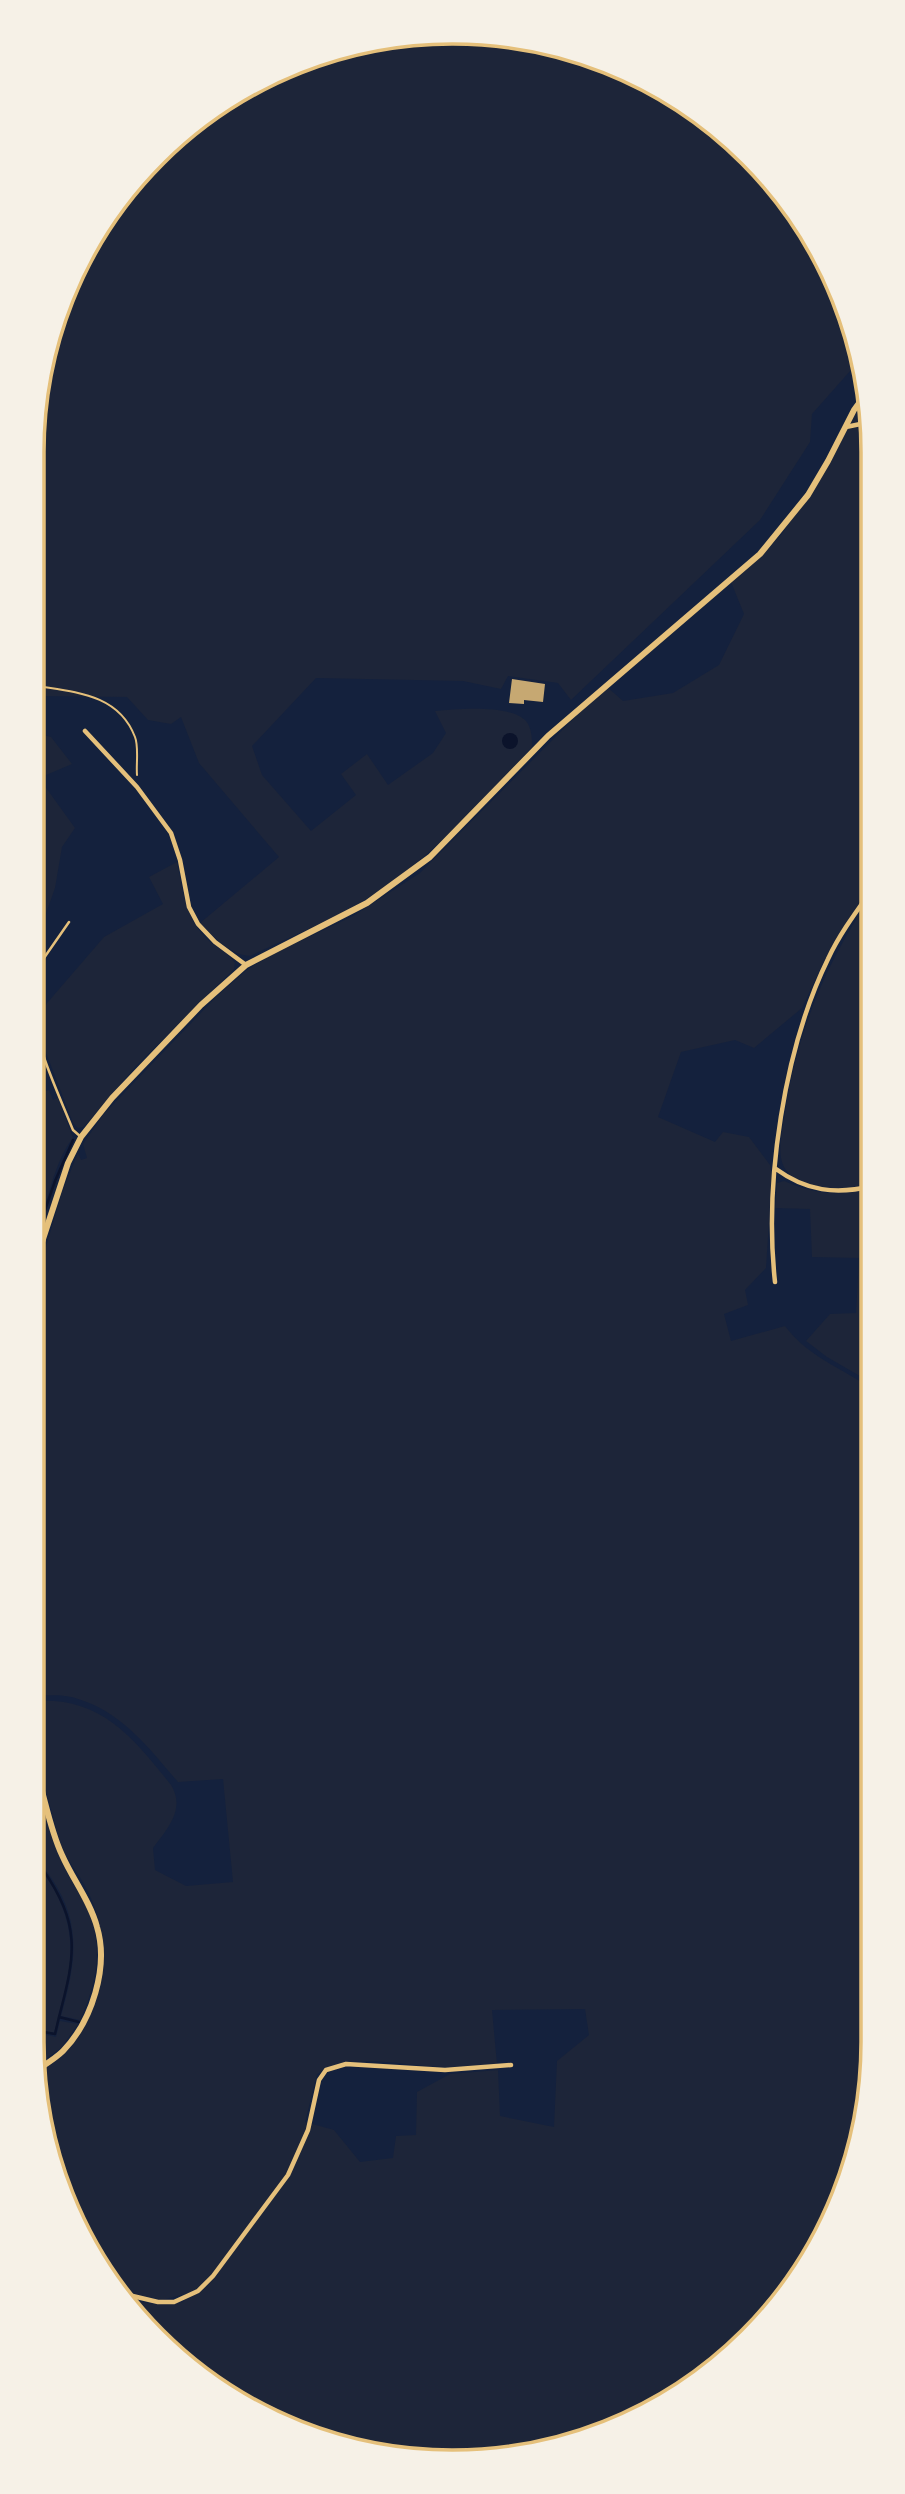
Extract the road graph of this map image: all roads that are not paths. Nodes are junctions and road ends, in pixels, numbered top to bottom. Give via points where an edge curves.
1 (858, 404) edge
2 (860, 424) edge
3 (846, 427) junction
4 (85, 731) dead end
5 (861, 907) edge
6 (69, 922) dead end
7 (44, 958) edge
8 (246, 965) junction
9 (44, 1056) edge
10 (82, 1137) junction
11 (776, 1169) junction
12 (861, 1188) edge
13 (44, 1236) edge
14 (775, 1282) dead end
15 (44, 1797) edge
16 (45, 2064) edge
17 (511, 2065) dead end
18 (133, 2296) edge

1 - 3 street
2 - 3 street
3 - 8 street via 808,495 760,554 548,736 430,857 367,903
4 - 8 street via 137,787 171,833 189,907 198,925
5 - 11 street via 828,958 801,1026 785,1092
6 - 7 lane
8 - 10 street via 112,1098
9 - 10 lane via 73,1130
10 - 13 street via 68,1163
11 - 12 street via 815,1189 835,1192
11 - 14 street
15 - 16 street via 62,1855 98,1929 101,1955 95,1992 75,2035
17 - 18 street via 445,2070 346,2064 326,2070 288,2175 213,2276 198,2291 174,2302

